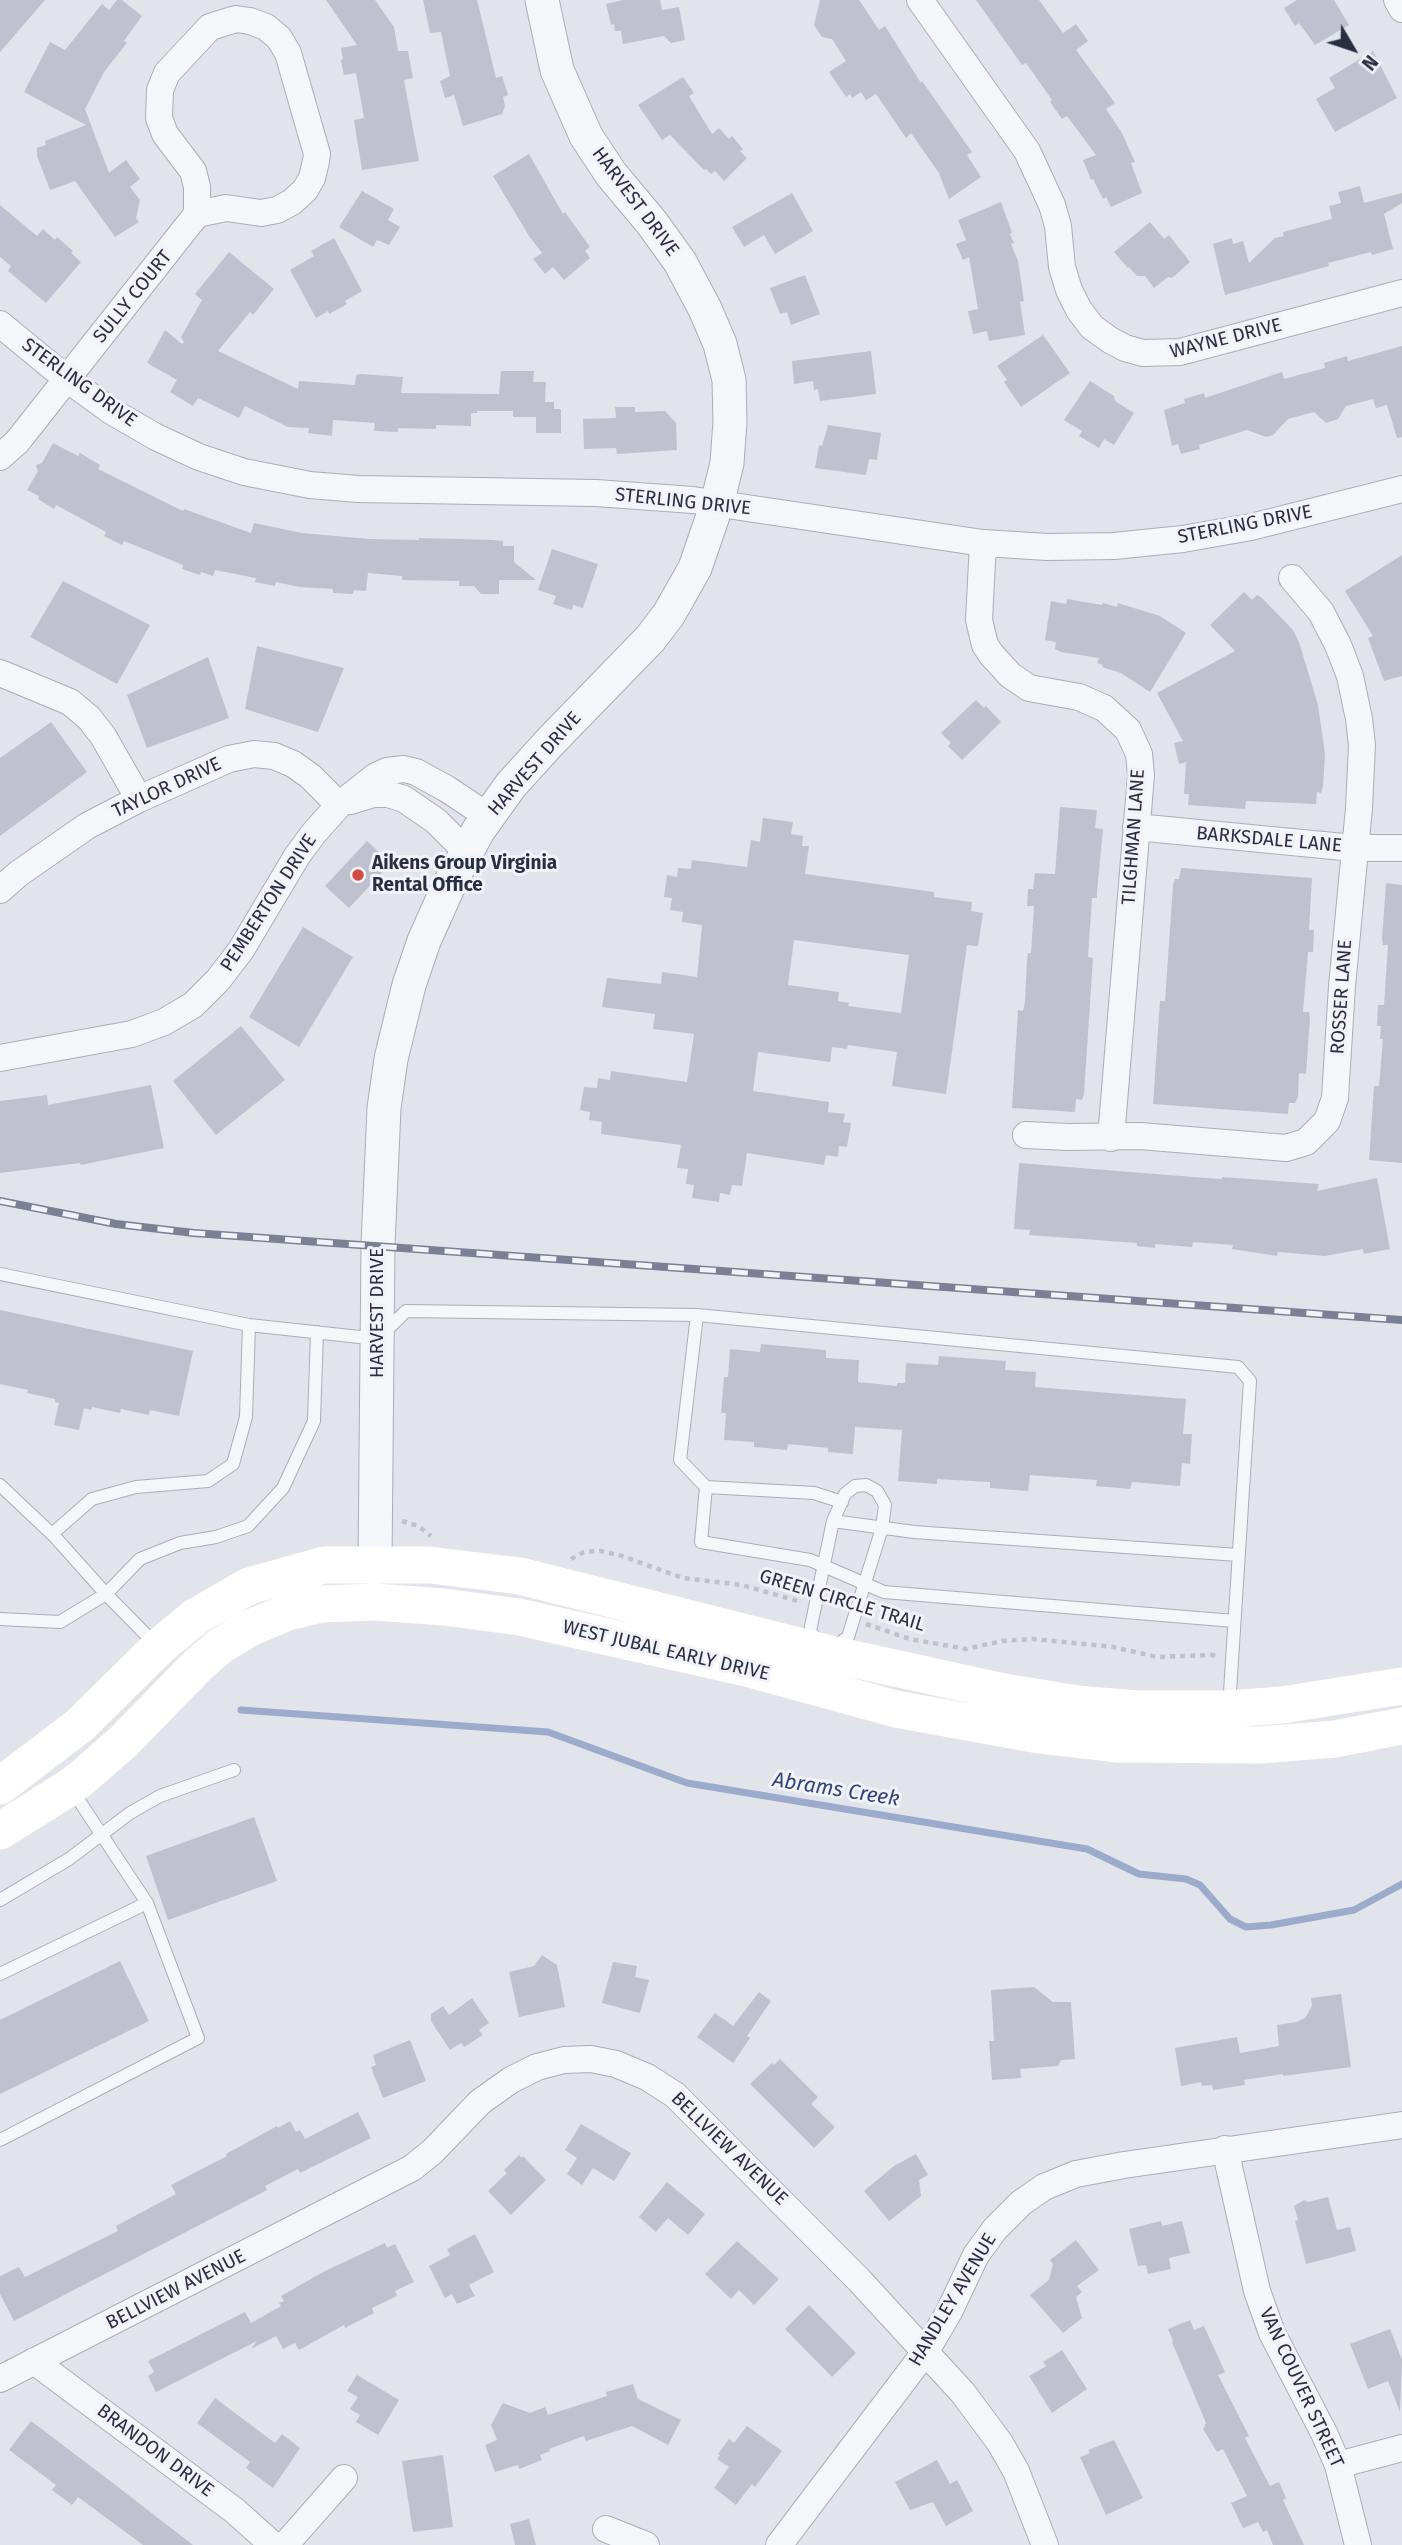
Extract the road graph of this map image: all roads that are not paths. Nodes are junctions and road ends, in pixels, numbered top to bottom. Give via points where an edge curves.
1 (542, 0) edge
2 (920, 0) edge
3 (1397, 0) edge
4 (1402, 9) edge
5 (197, 214) junction
6 (1402, 293) edge
7 (0, 324) edge
8 (67, 379) junction
9 (0, 457) edge
10 (1402, 489) edge
11 (717, 504) junction
12 (984, 543) junction
13 (1293, 578) dead end
14 (0, 673) edge
15 (139, 799) junction
16 (339, 805) junction
17 (489, 817) junction
18 (1136, 827) junction
19 (1354, 848) junction
20 (1402, 848) edge
21 (466, 851) junction
22 (0, 890) edge
23 (0, 1058) edge
24 (1026, 1135) dead end
25 (1111, 1138) junction
26 (0, 1274) edge
27 (697, 1315) junction
28 (249, 1325) junction
29 (317, 1332) junction
30 (378, 1339) junction
31 (0, 1485) edge
32 (706, 1487) junction
33 (842, 1502) junction
34 (833, 1521) junction
35 (881, 1528) junction
36 (51, 1534) junction
37 (1238, 1555) junction
38 (375, 1563) junction
39 (823, 1566) junction
40 (864, 1584) junction
41 (106, 1594) junction
42 (375, 1602) junction
43 (0, 1619) edge
44 (1234, 1621) junction
45 (159, 1647) junction
46 (821, 1671) junction
47 (1402, 1686) edge
48 (1402, 1726) edge
49 (1230, 1728) junction
50 (234, 1770) dead end
51 (0, 1786) edge
52 (70, 1787) junction
53 (0, 1830) edge
54 (102, 1835) junction
55 (0, 1900) edge
56 (147, 1903) junction
57 (0, 1974) edge
58 (1402, 2125) edge
59 (0, 2140) edge
60 (1225, 2149) junction
61 (926, 2351) junction
62 (34, 2361) junction
63 (0, 2379) edge
64 (1402, 2448) edge
65 (1338, 2465) junction
66 (344, 2478) dead end
67 (606, 2529) dead end
68 (273, 2545) edge
69 (285, 2545) edge
70 (646, 2545) edge
71 (779, 2545) edge
72 (1045, 2545) edge
73 (1358, 2545) edge

1 - 11 street, HARVEST DRIVE via 557,70 586,136 680,262 720,344 729,380 730,422
2 - 6 street, WAYNE DRIVE via 1032,160 1058,226 1069,290 1079,310 1110,340 1143,353 1180,352
3 - 4 street
5 - 5 street via 226,208 261,213 277,210 292,202 312,178 317,155 288,53 266,27 250,21 236,19 210,27 167,73 160,90 159,118 165,134 193,171
5 - 8 street, SULLY COURT
7 - 8 street, STERLING DRIVE
8 - 9 street, SULLY COURT
8 - 11 street, STERLING DRIVE via 111,411 199,457 310,485 596,493
10 - 12 street, STERLING DRIVE via 1183,539 1114,546
11 - 12 street, STERLING DRIVE
11 - 17 street, HARVEST DRIVE via 695,568 669,614 534,759
12 - 18 street, TILGHMAN LANE via 979,620 985,645 1028,688 1089,701 1114,715 1128,730 1140,764
13 - 19 street, ROSSER LANE via 1328,623 1354,696 1362,745
14 - 15 street via 70,702 89,718
15 - 16 street, TAYLOR DRIVE via 229,760 254,754 293,764
15 - 22 street, TAYLOR DRIVE via 62,842
16 - 17 street, PEMBERTON DRIVE via 376,776 404,769 430,779
16 - 21 street via 373,794 404,799 436,821
16 - 23 street, PEMBERTON DRIVE via 296,856 241,950 193,1005 132,1034
17 - 21 street, HARVEST DRIVE
18 - 19 street, BARKSDALE LANE
18 - 25 street, TILGHMAN LANE
19 - 20 street, BARKSDALE LANE
19 - 25 street, ROSSER LANE via 1335,1098 1322,1129 1306,1142 1286,1148 1140,1136
21 - 30 street, HARVEST DRIVE via 424,941 391,1059 379,1202
24 - 25 street, ROSSER LANE
26 - 28 lane
27 - 30 lane via 406,1311
27 - 32 lane via 680,1460
27 - 37 lane via 1237,1367 1250,1381
28 - 29 lane
28 - 36 lane via 246,1417 233,1464 208,1481 136,1487 92,1499
29 - 30 lane
29 - 41 lane via 314,1422 283,1488 248,1526 180,1543 140,1559
30 - 38 street, HARVEST DRIVE
31 - 36 lane
32 - 33 lane via 814,1493
32 - 39 lane via 701,1542
33 - 34 lane
33 - 35 lane via 855,1486 877,1491 885,1505
34 - 35 lane
34 - 39 lane
35 - 37 lane
35 - 40 lane
36 - 41 lane
37 - 44 lane
38 - 42 street, HARVEST DRIVE
38 - 45 main road, WEST JUBAL EARLY DRIVE via 324,1565 249,1586 195,1617
38 - 46 main road, WEST JUBAL EARLY DRIVE via 520,1576
39 - 40 lane
39 - 46 lane via 810,1630
40 - 44 lane via 884,1592
40 - 46 lane via 848,1637
41 - 43 lane via 60,1622
41 - 45 lane
42 - 46 main road, WEST JUBAL EARLY DRIVE via 519,1617 746,1668
42 - 52 main road, WEST JUBAL EARLY DRIVE via 288,1612 220,1646
44 - 49 lane
45 - 51 main road, WEST JUBAL EARLY DRIVE via 80,1725
46 - 49 main road, WEST JUBAL EARLY DRIVE via 1137,1709
47 - 49 main road, WEST JUBAL EARLY DRIVE via 1282,1705
48 - 49 main road, WEST JUBAL EARLY DRIVE via 1335,1739
50 - 54 lane via 160,1796
52 - 53 main road, WEST JUBAL EARLY DRIVE
52 - 54 lane
54 - 55 lane
54 - 56 lane
56 - 57 lane
56 - 59 lane via 198,2038
58 - 60 street, HANDLEY AVENUE
60 - 61 street, HANDLEY AVENUE via 1076,2174 1021,2203 976,2255
60 - 65 street, VAN COUVER STREET via 1256,2291
61 - 62 street, BELLVIEW AVENUE via 675,2095 616,2064 591,2059 537,2067 511,2080 480,2102 412,2168
61 - 71 street, HANDLEY AVENUE
61 - 72 street, BELLVIEW AVENUE via 1000,2443
62 - 63 street, BELLVIEW AVENUE
62 - 68 street, BRANDON DRIVE
64 - 65 street
65 - 73 street, VAN COUVER STREET
66 - 69 street
67 - 70 street

